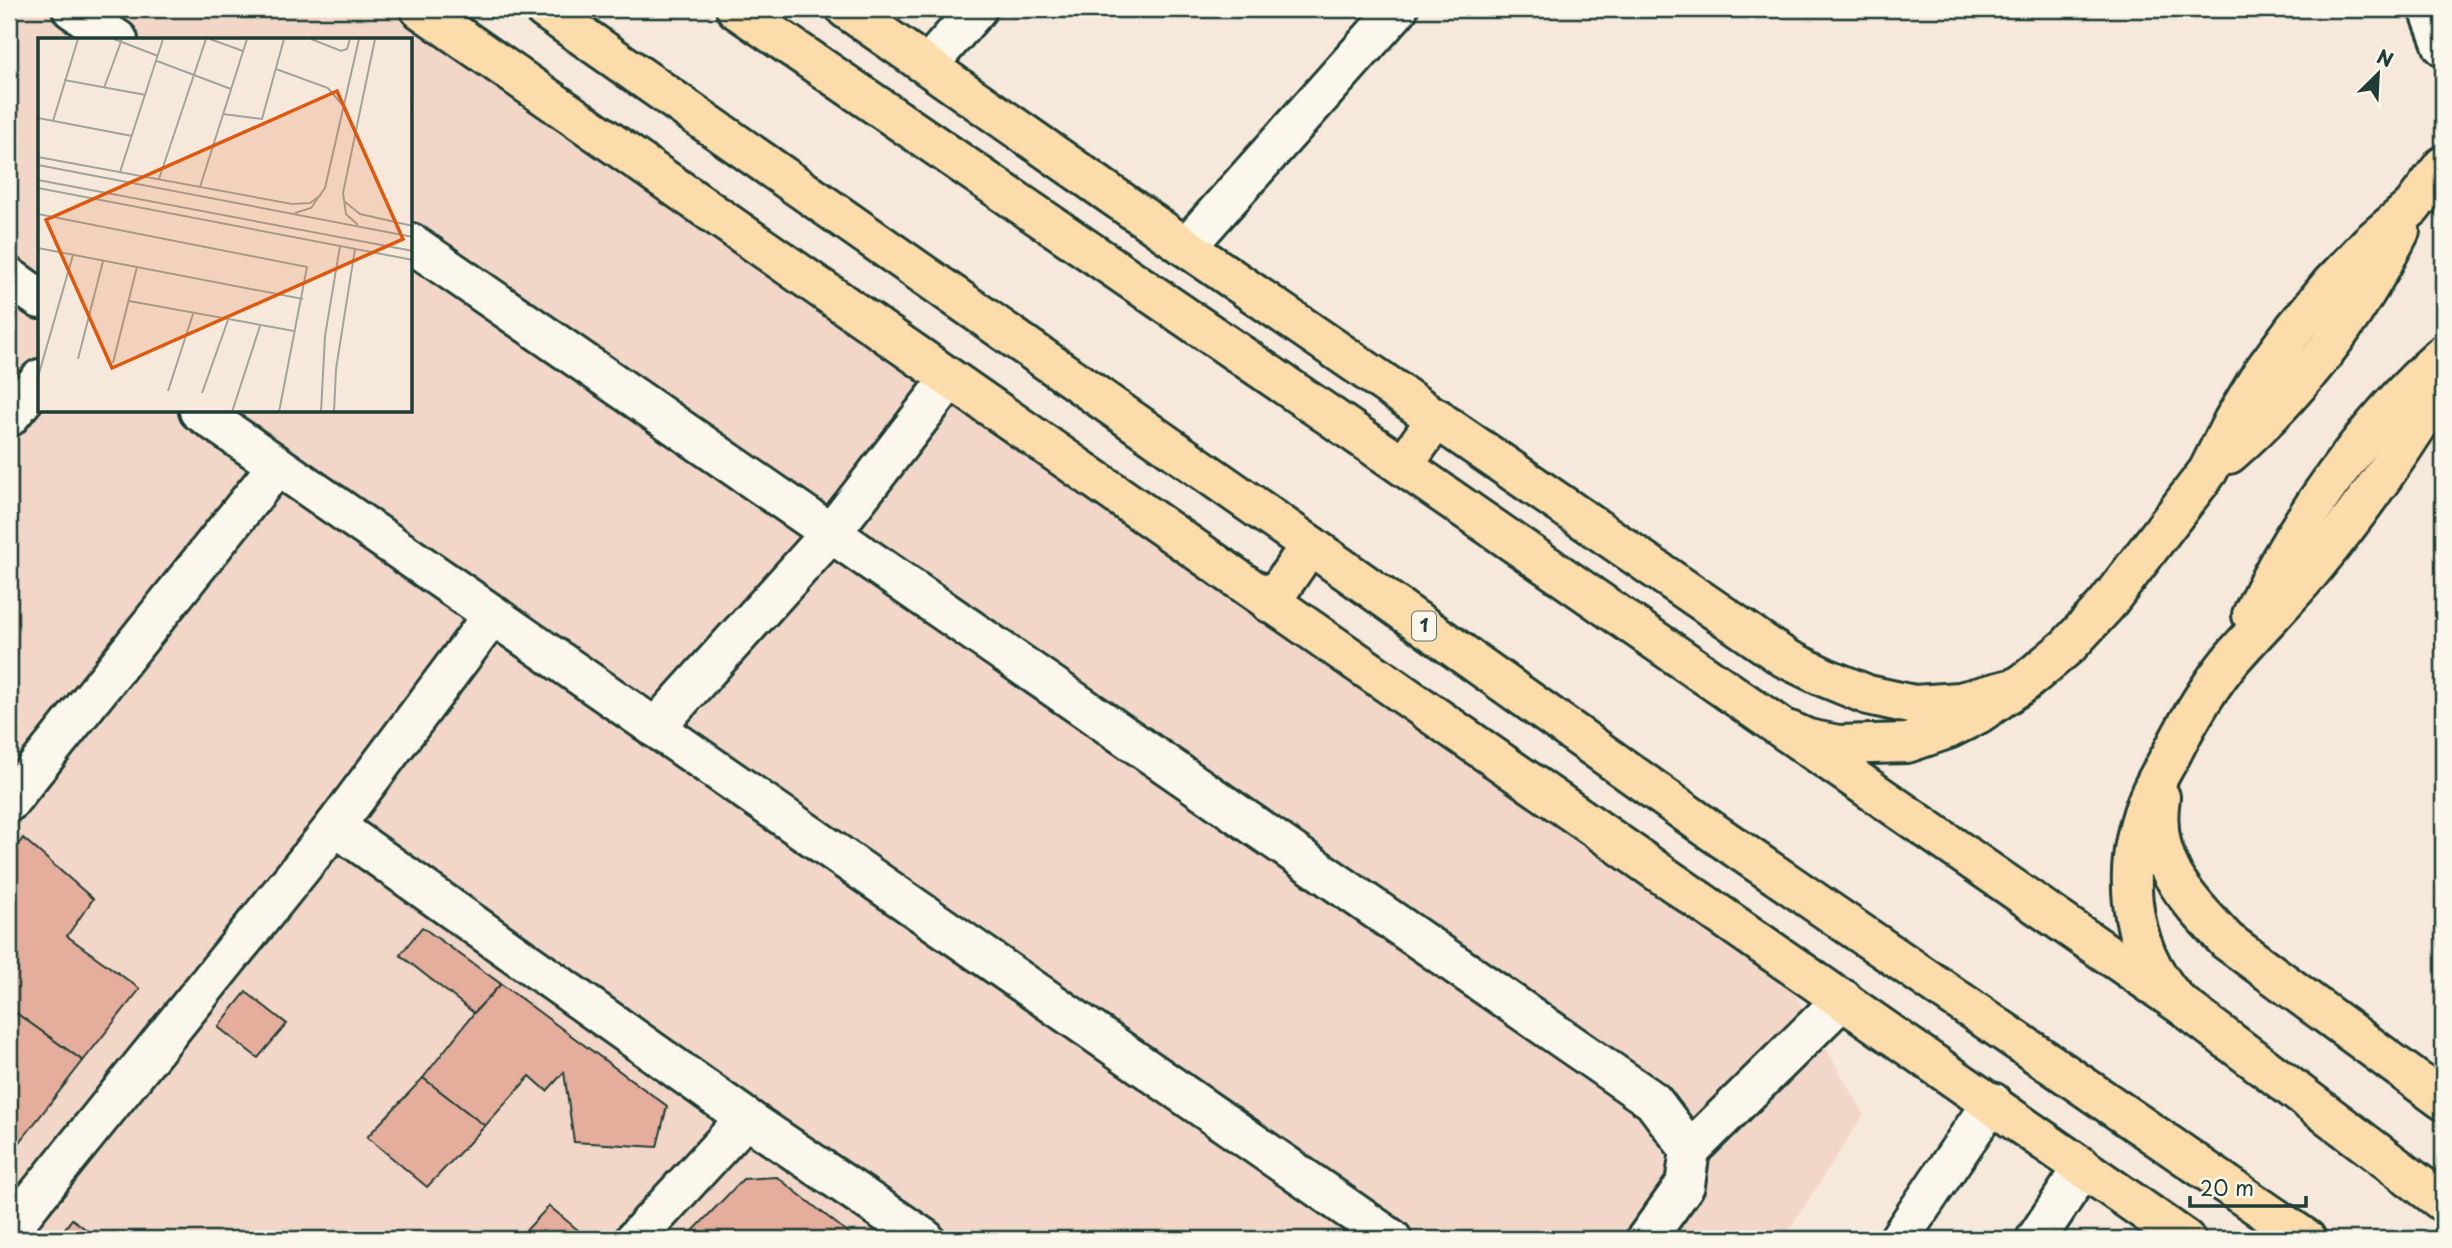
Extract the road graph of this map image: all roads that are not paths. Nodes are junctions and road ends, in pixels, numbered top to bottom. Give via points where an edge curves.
1 (72, 9) edge
2 (420, 9) edge
3 (544, 9) edge
4 (736, 9) edge
5 (846, 9) edge
6 (977, 9) edge
7 (1398, 9) edge
8 (2429, 9) edge
9 (115, 38) edge
10 (2443, 46) edge
11 (928, 65) junction
12 (2443, 166) edge
13 (413, 244) edge
14 (1186, 247) junction
15 (9, 277) edge
16 (38, 298) edge
17 (2443, 355) edge
18 (950, 379) junction
19 (38, 381) edge
20 (2443, 385) edge
21 (202, 413) edge
22 (9, 417) edge
23 (1437, 418) junction
24 (277, 466) junction
25 (1403, 466) junction
26 (831, 533) junction
27 (1310, 545) junction
28 (1270, 603) junction
29 (492, 616) junction
30 (2232, 658) junction
31 (2018, 687) junction
32 (1775, 724) junction
33 (654, 728) junction
34 (2164, 768) junction
35 (9, 802) edge
36 (335, 826) junction
37 (1843, 999) junction
38 (2183, 1006) junction
39 (2443, 1100) edge
40 (1992, 1102) junction
41 (746, 1118) junction
42 (1690, 1150) junction
43 (2083, 1168) junction
44 (2443, 1202) edge
45 (23, 1213) dead end
46 (635, 1239) edge
47 (925, 1239) edge
48 (1392, 1239) edge
49 (1646, 1239) edge
50 (1899, 1239) edge
51 (2036, 1239) edge
52 (2185, 1239) edge
53 (2306, 1239) edge

1 - 9 street
2 - 18 main road
3 - 27 main road, 1
4 - 25 main road
5 - 11 main road
6 - 11 street
7 - 14 street
8 - 10 street
11 - 14 main road
12 - 31 main road via 2412,207 2369,244 2295,327 2262,373 2208,471 2106,605 2068,646
13 - 26 street
14 - 23 main road
15 - 16 street
17 - 30 main road via 2393,407 2319,501 2258,603
18 - 26 street
18 - 28 main road
19 - 22 street
20 - 30 main road via 2350,523
21 - 24 street
23 - 25 main road
23 - 31 main road via 1784,657 1824,677 1868,695 1914,705 1960,702
24 - 29 street
24 - 35 street
25 - 32 main road
26 - 33 street
26 - 42 street via 1653,1101
27 - 28 main road
27 - 53 main road, 1 via 1713,832
28 - 37 main road
29 - 33 street
29 - 36 street
30 - 34 main road
31 - 32 main road via 1978,714 1908,743 1838,745 1808,739
32 - 38 main road
33 - 48 street
34 - 38 main road via 2140,823 2131,895 2148,960
34 - 39 main road via 2156,820 2164,856 2198,911 2227,941
36 - 41 street
36 - 45 street
37 - 40 main road
37 - 42 street
38 - 44 main road
40 - 43 main road
40 - 50 street
41 - 46 street
41 - 47 street
42 - 49 street via 1685,1185
43 - 51 street
43 - 52 main road

